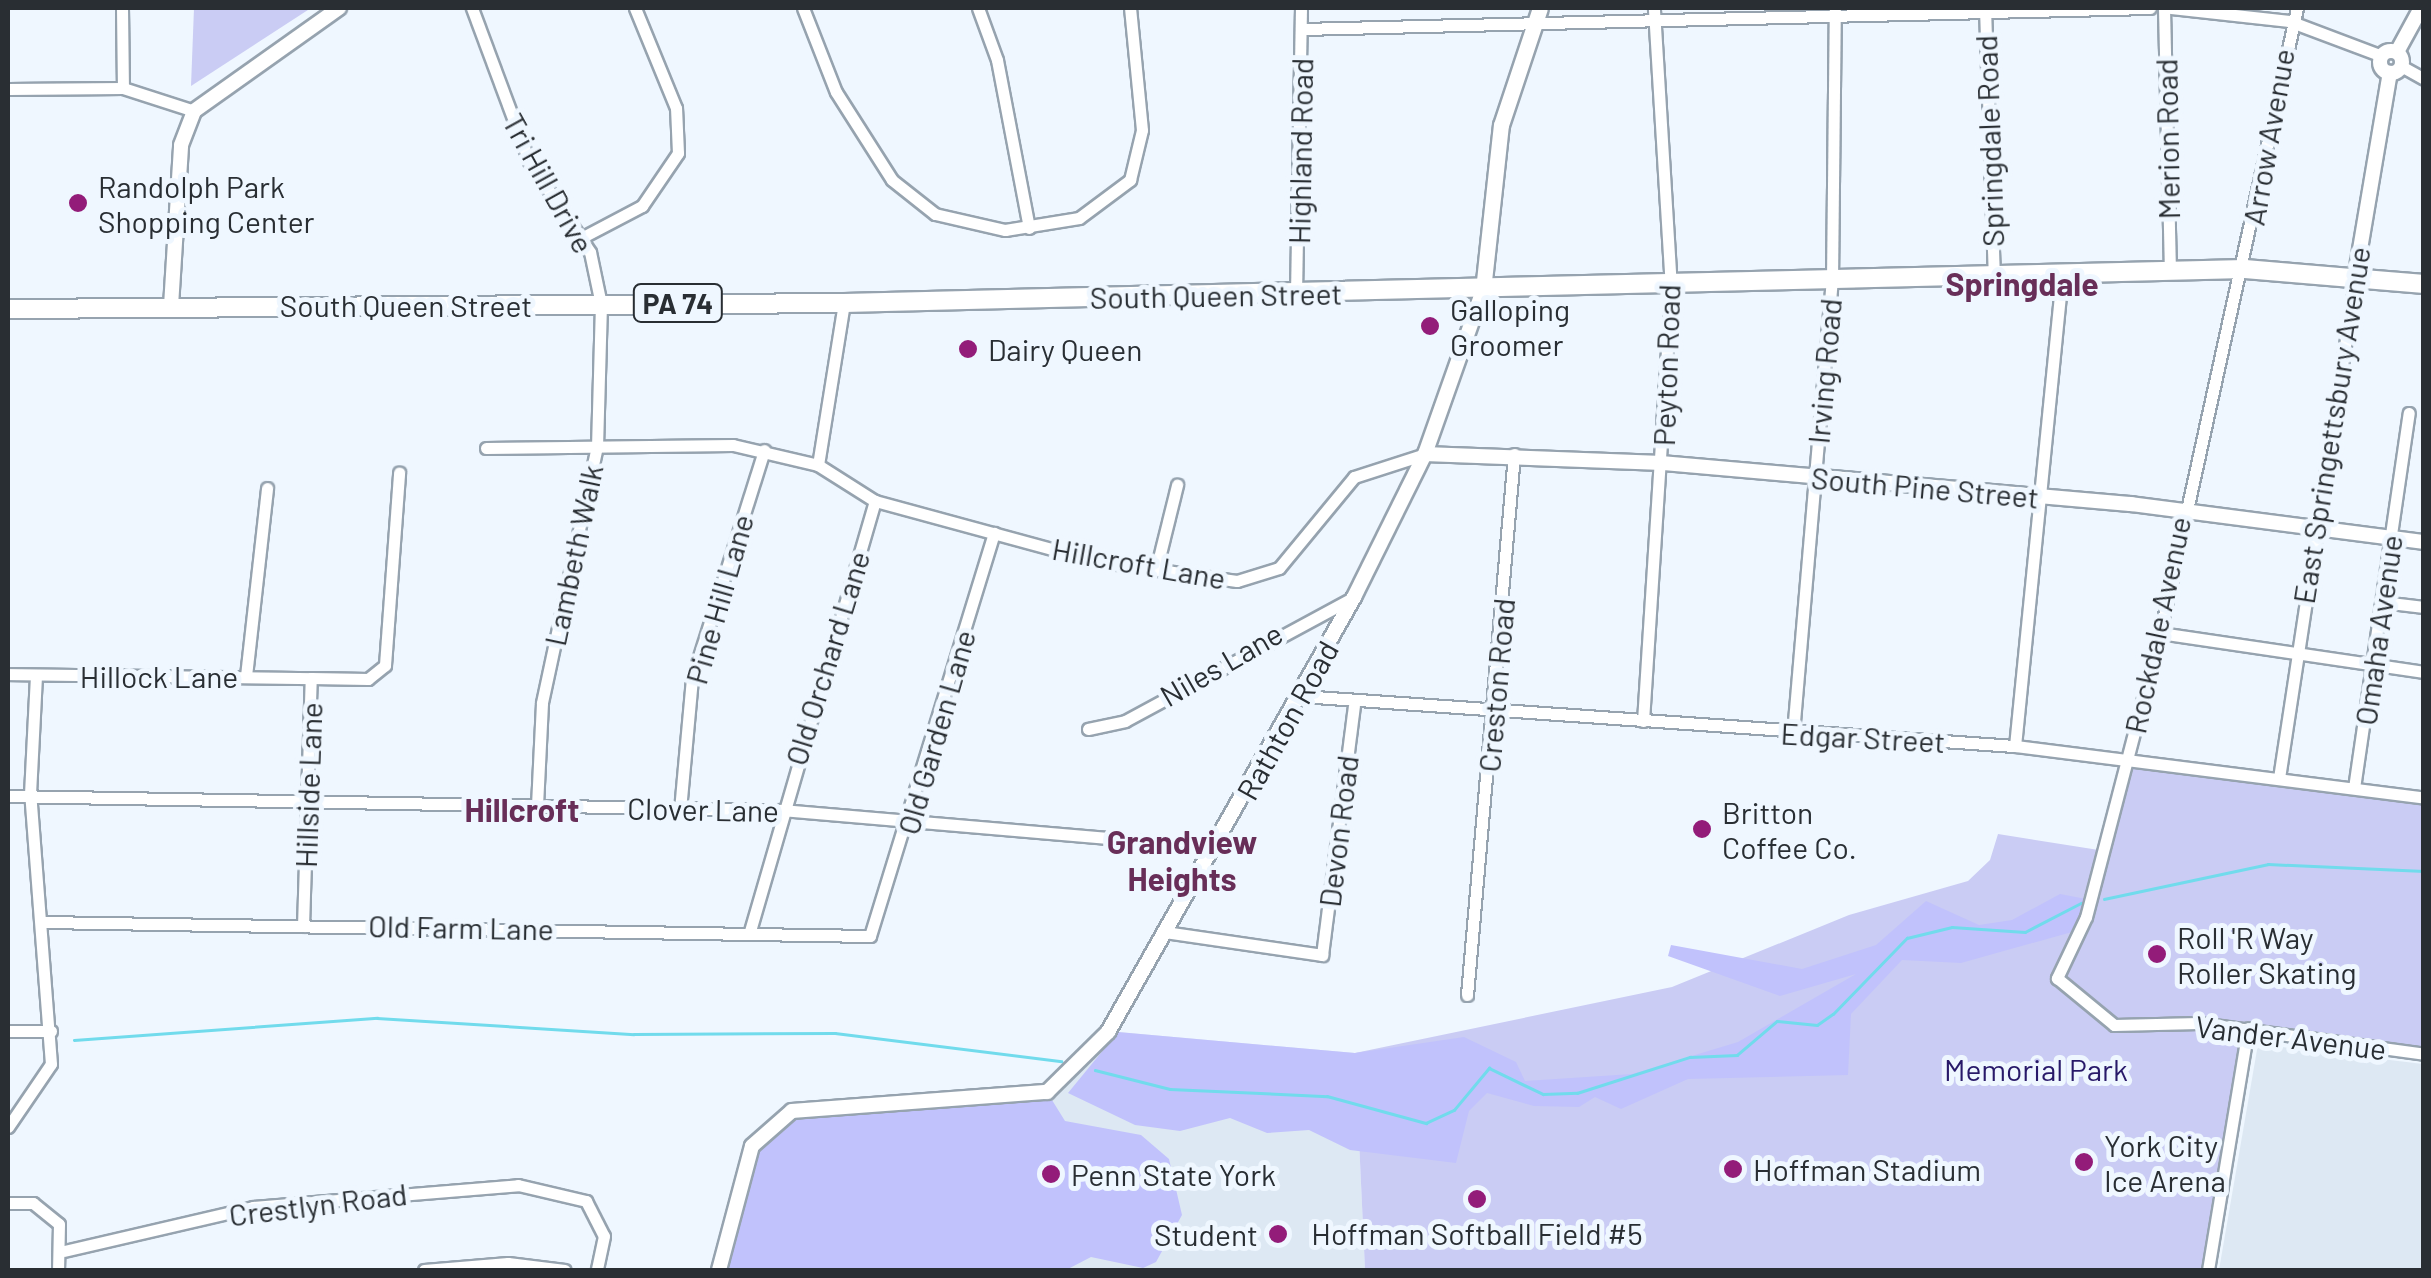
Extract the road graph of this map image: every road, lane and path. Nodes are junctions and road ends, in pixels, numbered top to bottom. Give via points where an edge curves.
1 (122, 8) edge
2 (340, 8) edge
3 (472, 8) edge
4 (636, 8) edge
5 (803, 8) edge
6 (978, 8) edge
7 (1130, 8) edge
8 (1301, 8) edge
9 (1540, 8) edge
10 (1654, 8) edge
11 (2150, 8) edge
12 (2167, 8) edge
13 (2228, 8) edge
14 (2296, 8) edge
15 (2421, 8) edge
16 (1835, 12) edge
17 (1985, 12) edge
18 (2248, 16) junction
19 (2289, 21) junction
20 (1654, 24) junction
21 (1533, 25) junction
22 (1302, 30) junction
23 (2392, 62) junction
24 (2424, 79) edge
25 (124, 88) junction
26 (8, 90) edge
27 (194, 111) junction
28 (1030, 228) junction
29 (580, 238) junction
30 (2245, 268) junction
31 (2170, 271) junction
32 (2356, 273) junction
33 (2062, 274) junction
34 (1994, 275) junction
35 (1832, 281) junction
36 (2424, 284) edge
37 (1671, 288) junction
38 (1483, 290) junction
39 (1296, 294) junction
40 (844, 303) junction
41 (601, 304) junction
42 (170, 306) junction
43 (8, 309) edge
44 (2409, 413) dead end
45 (597, 446) junction
46 (486, 448) dead end
47 (764, 450) junction
48 (1426, 454) junction
49 (1514, 454) junction
50 (1662, 463) junction
51 (818, 465) junction
52 (399, 472) dead end
53 (1815, 478) junction
54 (1176, 485) dead end
55 (267, 488) dead end
56 (2042, 496) junction
57 (875, 501) junction
58 (2183, 510) junction
59 (2312, 527) junction
60 (994, 533) junction
61 (2391, 538) junction
62 (2424, 542) edge
63 (1156, 570) junction
64 (1354, 597) junction
65 (2382, 602) junction
66 (2424, 607) edge
67 (2160, 633) junction
68 (2296, 653) junction
69 (2374, 664) junction
70 (2424, 672) edge
71 (8, 674) edge
72 (36, 675) junction
73 (246, 676) junction
74 (311, 678) junction
75 (1301, 696) junction
76 (1354, 706) junction
77 (1495, 711) junction
78 (1642, 722) junction
79 (1088, 729) dead end
80 (1793, 733) junction
81 (2015, 746) junction
82 (2127, 758) junction
83 (2280, 778) junction
84 (2354, 788) junction
85 (30, 794) junction
86 (8, 796) edge
87 (2424, 798) edge
88 (310, 804) junction
89 (537, 806) junction
90 (680, 810) junction
91 (781, 810) junction
92 (912, 819) junction
93 (1216, 846) junction
94 (43, 922) junction
95 (303, 926) junction
96 (876, 930) joint
97 (750, 931) junction
98 (1165, 932) junction
99 (2057, 978) joint
100 (1466, 995) dead end
101 (2248, 1028) junction
102 (8, 1030) edge
103 (51, 1031) junction
104 (2424, 1054) edge
105 (8, 1126) edge
106 (8, 1203) edge
107 (64, 1250) junction
108 (464, 1267) edge
109 (58, 1270) edge
110 (424, 1270) edge
111 (566, 1270) edge
112 (597, 1270) edge
113 (719, 1270) edge
114 (2208, 1270) edge

1 - 25 street
2 - 27 street
3 - 29 street, Tri Hill Drive via 529,160
4 - 29 street via 676,108 678,152 642,206
5 - 28 street via 836,92 918,204 979,229
6 - 28 street via 998,60
7 - 28 street via 1142,130 1130,180 1079,218
8 - 22 street, Highland Road
9 - 21 main road, Rathton Road
10 - 20 street, Peyton Road
11 - 17 street
12 - 18 street
12 - 31 street, Merion Road
13 - 18 street
14 - 19 street, Arrow Avenue
15 - 23 street, East Springettsbury Avenue
16 - 17 street
16 - 20 street
16 - 35 street, Irving Road
17 - 34 street, Springdale Road
18 - 19 street
19 - 23 street
19 - 30 street, Arrow Avenue
20 - 21 street
20 - 37 street, Peyton Road
21 - 22 street
21 - 38 main road, Rathton Road via 1498,140
22 - 39 street, Highland Road
23 - 24 street
23 - 32 street, East Springettsbury Avenue
25 - 26 street
25 - 27 street
27 - 42 street via 182,146
29 - 41 street, Tri Hill Drive
30 - 31 main road, South Queen Street / PA 74
30 - 32 main road, South Queen Street / PA 74
30 - 58 street, Rockdale Avenue
31 - 33 main road, South Queen Street / PA 74
32 - 36 main road, South Queen Street / PA 74
32 - 59 street, East Springettsbury Avenue
33 - 34 main road, South Queen Street / PA 74
33 - 56 street
34 - 35 main road, South Queen Street / PA 74
35 - 37 main road, South Queen Street / PA 74
35 - 53 street, Irving Road
37 - 38 main road, South Queen Street / PA 74
37 - 50 street, Peyton Road
38 - 39 main road, South Queen Street / PA 74
38 - 48 street, Rathton Road
39 - 40 main road, South Queen Street / PA 74
40 - 41 main road, South Queen Street / PA 74
40 - 51 street
41 - 42 main road, South Queen Street / PA 74
41 - 45 street, Lambeth Walk
42 - 43 main road, South Queen Street / PA 74
44 - 61 street, Omaha Avenue
45 - 46 street, Hillcroft Lane
45 - 47 street, Hillcroft Lane
45 - 89 street, Lambeth Walk via 542,703
47 - 51 street, Hillcroft Lane
47 - 90 street, Pine Hill Lane via 692,679
48 - 49 street, South Pine Street
48 - 63 street, Hillcroft Lane via 1354,476 1299,549 1258,578
48 - 64 street, Rathton Road
49 - 50 street, South Pine Street
49 - 77 street, Creston Road
50 - 53 street, South Pine Street
50 - 78 street, Peyton Road
51 - 57 street, Hillcroft Lane
52 - 74 street, Hillside Lane via 385,665 368,679
53 - 56 street, South Pine Street
53 - 80 street, Irving Road
54 - 63 street
55 - 73 street
56 - 58 street, South Pine Street
56 - 81 street
57 - 60 street, Hillcroft Lane
57 - 91 street, Old Orchard Lane
58 - 59 street, South Pine Street
58 - 67 street, Rockdale Avenue
59 - 61 street, South Pine Street
59 - 68 street, East Springettsbury Avenue
60 - 63 street, Hillcroft Lane
60 - 92 street, Old Garden Lane
61 - 62 street, South Pine Street
61 - 65 street, Omaha Avenue
64 - 75 street, Rathton Road
64 - 79 street, Niles Lane via 1125,721
65 - 66 street
65 - 69 street, Omaha Avenue
67 - 68 street
67 - 82 street, Rockdale Avenue
68 - 69 street
68 - 83 street, East Springettsbury Avenue
69 - 70 street
69 - 84 street, Omaha Avenue
71 - 72 street, Hillock Lane
72 - 73 street, Hillock Lane
72 - 85 street
73 - 74 street, Hillock Lane
74 - 88 street, Hillside Lane
75 - 76 street, Edgar Street
75 - 93 street, Rathton Road
76 - 77 street, Edgar Street
76 - 98 street, Devon Road via 1322,956
77 - 78 street, Edgar Street
77 - 100 street, Creston Road
78 - 80 street, Edgar Street
80 - 81 street, Edgar Street
81 - 82 street, Edgar Street
82 - 83 street, Edgar Street
82 - 99 street, Rockdale Avenue via 2086,917
83 - 84 street, Edgar Street
84 - 87 street, Edgar Street
85 - 86 street, Clover Lane
85 - 88 street, Clover Lane
85 - 94 street
88 - 89 street, Clover Lane
88 - 95 street, Hillside Lane
89 - 90 street, Clover Lane
90 - 91 street, Clover Lane
91 - 92 street, Clover Lane
91 - 97 street, Old Orchard Lane
92 - 93 street, Clover Lane
92 - 96 street, Old Garden Lane
93 - 98 street, Rathton Road
94 - 95 street, Old Farm Lane
94 - 103 street
95 - 97 street, Old Farm Lane
96 - 97 street, Old Farm Lane
98 - 113 street, Rathton Road via 1108,1032 1047,1092 792,1111 752,1146
99 - 101 street, Vander Avenue via 2114,1025
101 - 104 street, Vander Avenue
101 - 114 street
102 - 103 street
103 - 105 street via 38,1092
106 - 107 street via 44,1210 66,1234
107 - 109 street
107 - 112 street, Crestlyn Road via 253,1207 518,1185 586,1201 604,1236
108 - 110 street
108 - 111 street

